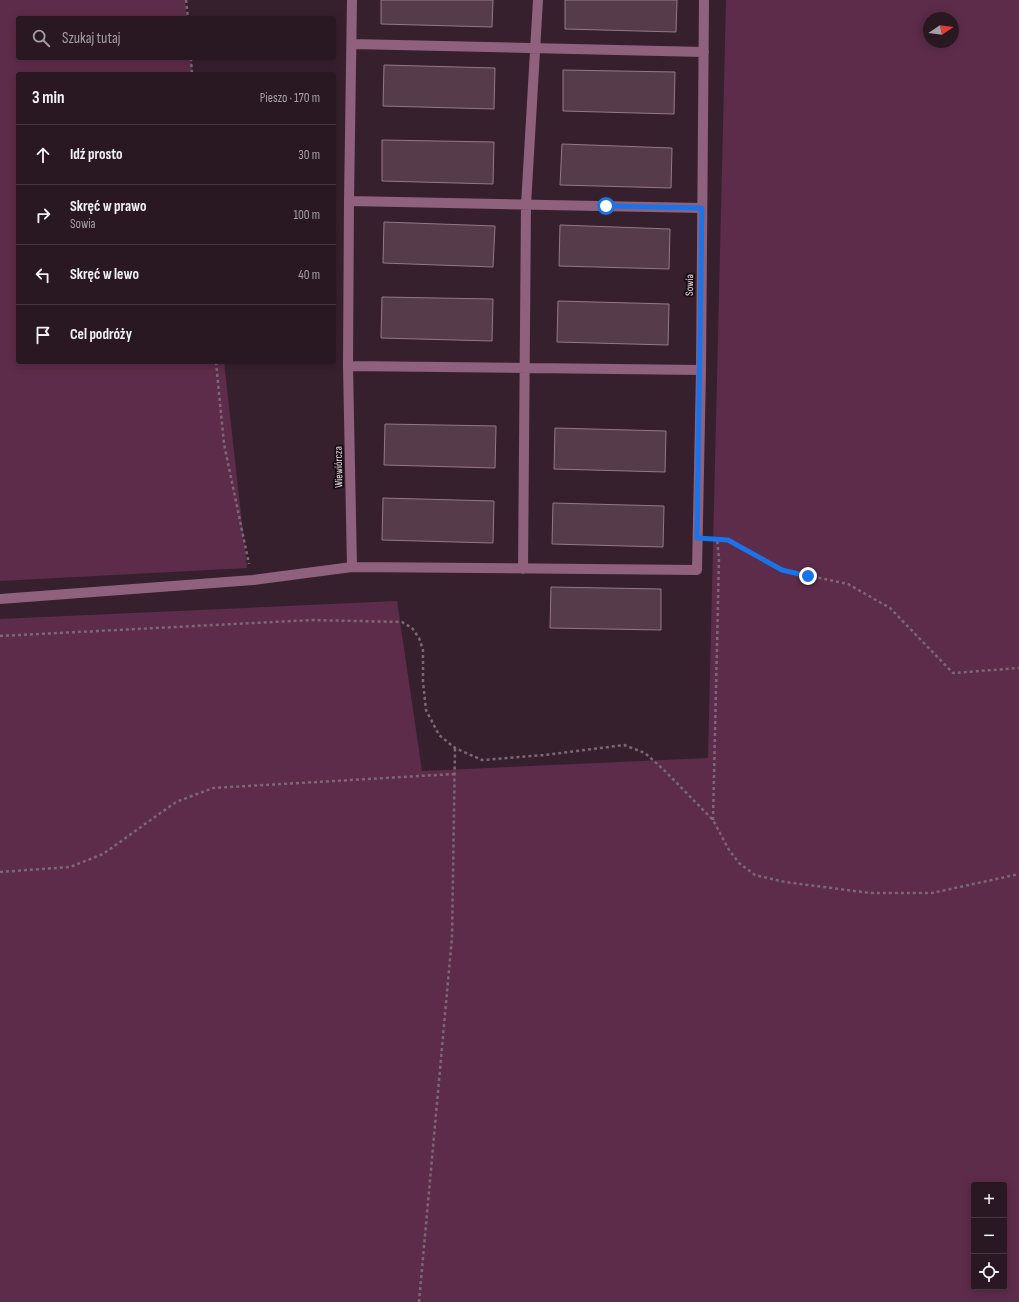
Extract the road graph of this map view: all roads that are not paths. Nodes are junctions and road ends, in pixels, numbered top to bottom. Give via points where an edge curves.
1 (352, 0) edge
2 (538, 0) edge
3 (704, 0) edge
4 (352, 44) junction
5 (535, 49) junction
6 (704, 52) junction
7 (350, 201) junction
8 (526, 205) junction
9 (702, 208) junction
10 (348, 366) junction
11 (525, 368) junction
12 (701, 370) junction
13 (352, 567) junction
14 (523, 569) junction
15 (0, 599) edge

1 - 4 street, Wiewiórcza
2 - 5 street
3 - 6 street, Sowia
4 - 5 street
4 - 7 street, Wiewiórcza
5 - 6 street
5 - 8 street
6 - 9 street, Sowia
7 - 8 street
7 - 10 street, Wiewiórcza
8 - 9 street
8 - 11 street
9 - 12 street, Sowia
10 - 11 street
10 - 13 street, Wiewiórcza
11 - 12 street
11 - 14 street
12 - 14 street, Sowia via 697,570
13 - 14 street
13 - 15 street via 253,580

